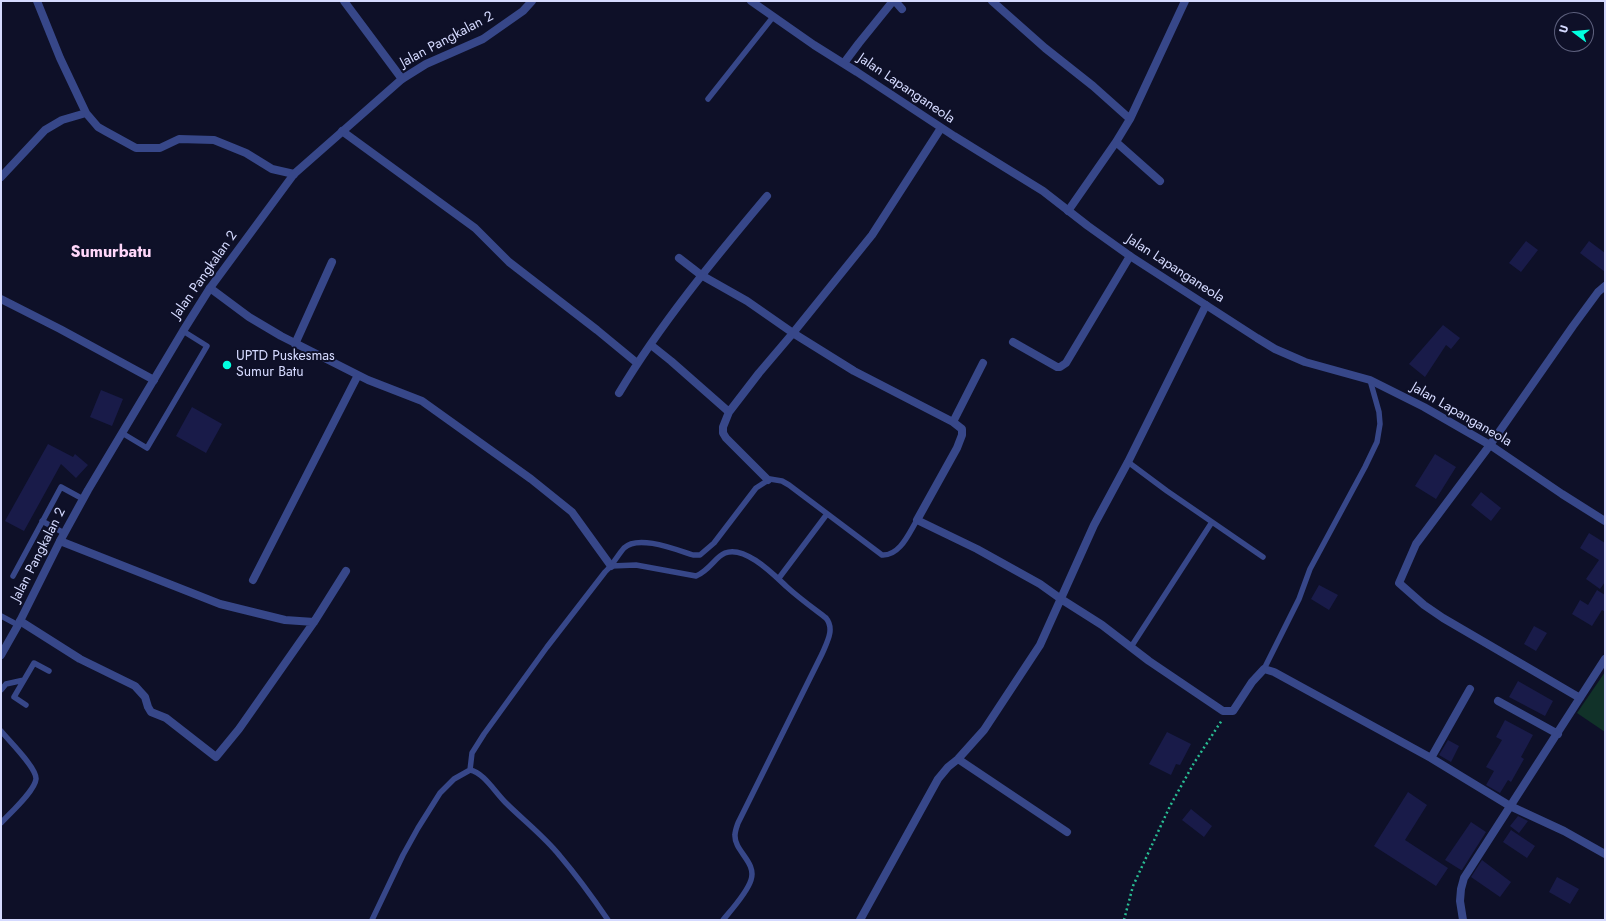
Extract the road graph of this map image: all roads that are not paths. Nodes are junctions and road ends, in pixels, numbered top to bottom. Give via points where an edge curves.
1 (37, 1) edge
2 (344, 1) edge
3 (532, 1) edge
4 (751, 1) edge
5 (894, 1) edge
6 (992, 1) edge
7 (1185, 1) edge
8 (902, 9) dead end
9 (773, 17) junction
10 (844, 63) junction
11 (402, 79) junction
12 (708, 99) dead end
13 (86, 113) junction
14 (1130, 119) junction
15 (941, 128) junction
16 (342, 131) junction
17 (1116, 142) junction
18 (294, 174) junction
19 (1, 177) edge
20 (1160, 181) dead end
21 (767, 196) dead end
22 (1068, 211) junction
23 (1130, 256) junction
24 (679, 258) dead end
25 (332, 262) dead end
26 (701, 275) junction
27 (1605, 286) edge
28 (210, 288) junction
29 (1, 299) edge
30 (1206, 305) junction
31 (183, 331) junction
32 (793, 333) junction
33 (1013, 342) dead end
34 (295, 344) junction
35 (651, 345) junction
36 (637, 363) junction
37 (983, 363) dead end
38 (358, 375) junction
39 (154, 380) junction
40 (1370, 380) junction
41 (618, 393) dead end
42 (729, 412) junction
43 (953, 422) junction
44 (122, 433) junction
45 (1490, 445) junction
46 (1128, 462) junction
47 (768, 480) junction
48 (83, 500) junction
49 (827, 514) junction
50 (917, 520) junction
51 (42, 521) junction
52 (1605, 521) edge
53 (1212, 522) junction
54 (64, 533) junction
55 (60, 541) junction
56 (1263, 557) dead end
57 (612, 566) junction
58 (346, 571) dead end
59 (12, 576) dead end
60 (779, 578) junction
61 (253, 580) dead end
62 (1061, 599) junction
63 (1, 616) edge
64 (314, 622) junction
65 (19, 623) junction
66 (1131, 647) junction
67 (1, 655) edge
68 (1605, 659) edge
69 (1264, 669) junction
70 (50, 670) dead end
71 (24, 680) junction
72 (1470, 689) dead end
73 (1, 690) edge
74 (1580, 698) junction
75 (1498, 701) dead end
76 (26, 705) dead end
77 (1, 732) edge
78 (1558, 734) junction
79 (1431, 758) junction
80 (958, 759) junction
81 (470, 770) junction
82 (1510, 806) junction
83 (1, 823) edge
84 (1067, 832) dead end
85 (1605, 854) edge
86 (372, 920) edge
87 (608, 920) edge
88 (723, 920) edge
89 (860, 920) edge
90 (1463, 920) edge

1 - 13 street
2 - 11 street
3 - 11 street, Jalan Pangkalan 2 via 523,11 483,39 426,64
4 - 9 street, Jalan Lapanganeola
5 - 8 street
5 - 10 street
6 - 14 street
7 - 14 street
9 - 10 street, Jalan Lapanganeola
9 - 12 lane
10 - 15 street, Jalan Lapanganeola
11 - 16 street, Jalan Pangkalan 2
13 - 18 street via 98,127 136,148 160,148 179,138 208,139 246,154 272,169
13 - 19 street via 62,120 45,130
14 - 17 street
15 - 22 street, Jalan Lapanganeola via 1043,191
15 - 32 street via 872,235
16 - 18 street, Jalan Pangkalan 2
16 - 36 street via 475,228 509,262
17 - 20 street
17 - 22 street
18 - 28 street, Jalan Pangkalan 2
21 - 26 street
22 - 23 street, Jalan Lapanganeola
23 - 30 street, Jalan Lapanganeola
23 - 33 street via 1066,363 1057,367
24 - 26 street
25 - 34 street
26 - 32 street via 746,301
26 - 35 street
27 - 45 street via 1573,326
28 - 31 street, Jalan Pangkalan 2
28 - 34 street via 249,317
29 - 39 street
30 - 40 street, Jalan Lapanganeola via 1290,356 1316,366
30 - 46 street
31 - 39 street, Jalan Pangkalan 2
31 - 44 lane via 207,346 147,448
32 - 42 street
32 - 43 street via 854,371
34 - 38 street
35 - 36 street
35 - 42 street
36 - 41 street
37 - 43 street
38 - 57 street via 422,401 531,479 572,512
38 - 61 street
39 - 44 street, Jalan Pangkalan 2
40 - 45 street, Jalan Lapanganeola
40 - 69 lane via 1379,412 1377,442 1310,569 1299,599
42 - 47 street via 723,433
43 - 50 street via 962,429 962,435
44 - 48 street, Jalan Pangkalan 2
45 - 52 street, Jalan Lapanganeola
45 - 74 street via 1416,544 1399,583 1443,618
46 - 53 lane
46 - 62 street via 1094,525
47 - 49 lane via 782,481
47 - 57 lane via 756,488 714,543 700,555 646,542 635,542 625,547
48 - 51 lane via 61,487
48 - 54 street, Jalan Pangkalan 2
49 - 50 lane via 882,555 894,552 906,539
49 - 60 lane
50 - 62 street via 1007,564
51 - 54 lane
51 - 59 lane
53 - 56 lane
53 - 66 lane
54 - 55 street, Jalan Pangkalan 2
55 - 64 street via 220,604 285,620
55 - 65 street, Jalan Pangkalan 2
57 - 60 lane via 636,565 696,576 719,557 732,552 751,557
57 - 81 lane via 547,647 484,734 472,753
58 - 64 street
60 - 88 lane via 830,622 830,634 738,823 735,836 738,847 751,868 752,879
62 - 66 street
62 - 80 street via 1040,645 984,730
63 - 65 lane
64 - 65 street via 240,729 216,757 166,718 151,712 145,697 135,686 80,659
65 - 67 street, Jalan Pangkalan 2
66 - 69 street via 1180,683 1227,712 1233,711
68 - 74 street
69 - 79 street via 1287,678
70 - 71 lane via 34,663
71 - 73 lane via 6,684
71 - 76 lane via 14,697
72 - 79 street
74 - 78 street
75 - 78 street
77 - 83 lane via 33,769 36,779 32,788
78 - 82 street
79 - 82 street
80 - 84 street
80 - 89 street via 938,779
81 - 86 lane via 454,779 437,799 411,841
81 - 87 lane via 482,775 491,788 560,855
82 - 85 street via 1564,831
82 - 90 street via 1464,878 1460,901

